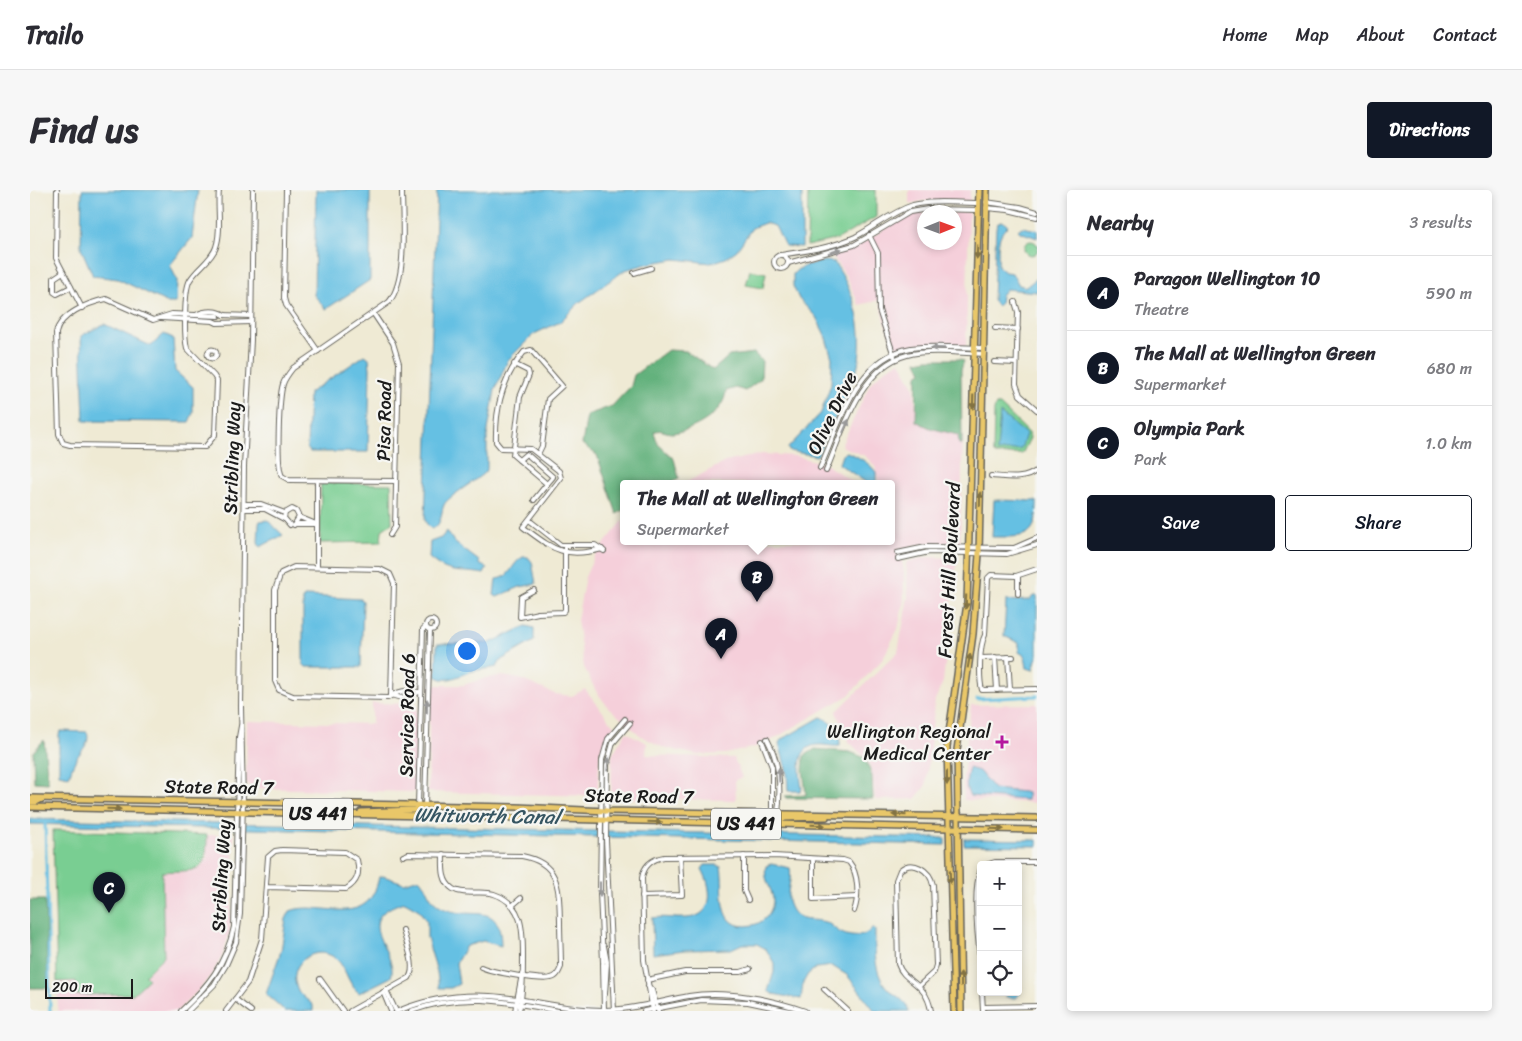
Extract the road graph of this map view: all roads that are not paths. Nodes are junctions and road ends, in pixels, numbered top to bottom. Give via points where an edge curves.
1 (57, 190) edge
2 (220, 190) edge
3 (253, 190) edge
4 (286, 190) edge
5 (402, 190) edge
6 (979, 190) edge
7 (987, 190) edge
8 (986, 202) junction
9 (978, 203) junction
10 (986, 208) junction
11 (978, 210) junction
12 (1037, 212) edge
13 (890, 216) junction
14 (1037, 217) edge
15 (893, 221) junction
16 (986, 223) junction
17 (866, 231) junction
18 (869, 236) junction
19 (780, 255) junction
20 (788, 263) junction
21 (651, 268) dead end
22 (63, 272) junction
23 (634, 273) dead end
24 (71, 287) junction
25 (1015, 302) dead end
26 (82, 308) junction
27 (373, 313) junction
28 (186, 314) junction
29 (218, 315) junction
30 (251, 316) junction
31 (161, 318) junction
32 (186, 320) junction
33 (214, 322) junction
34 (251, 322) junction
35 (995, 328) dead end
36 (1018, 328) junction
37 (318, 351) junction
38 (974, 351) junction
39 (984, 351) junction
40 (893, 353) junction
41 (209, 357) dead end
42 (895, 359) junction
43 (994, 362) dead end
44 (1016, 363) junction
45 (514, 364) junction
46 (203, 365) junction
47 (1037, 410) edge
48 (514, 446) junction
49 (538, 454) junction
50 (519, 460) junction
51 (820, 468) dead end
52 (1037, 470) edge
53 (826, 471) dead end
54 (991, 476) dead end
55 (317, 481) junction
56 (396, 481) junction
57 (547, 484) junction
58 (534, 500) dead end
59 (244, 506) junction
60 (285, 513) junction
61 (299, 517) junction
62 (284, 520) junction
63 (529, 520) junction
64 (294, 524) junction
65 (316, 524) junction
66 (540, 528) junction
67 (390, 535) dead end
68 (534, 535) junction
69 (547, 535) junction
70 (1037, 539) edge
71 (542, 541) junction
72 (1037, 545) edge
73 (565, 546) junction
74 (968, 547) junction
75 (979, 551) junction
76 (564, 552) junction
77 (897, 553) dead end
78 (968, 553) junction
79 (898, 559) dead end
80 (317, 567) junction
81 (1037, 569) edge
82 (1018, 576) junction
83 (534, 590) dead end
84 (1018, 594) dead end
85 (426, 626) junction
86 (430, 630) junction
87 (996, 657) junction
88 (982, 658) junction
89 (1037, 689) edge
90 (997, 690) junction
91 (1010, 690) junction
92 (419, 692) junction
93 (955, 694) junction
94 (391, 695) junction
95 (961, 709) junction
96 (625, 719) dead end
97 (630, 723) dead end
98 (767, 739) dead end
99 (762, 741) dead end
100 (30, 798) edge
101 (42, 798) junction
102 (76, 799) junction
103 (112, 800) junction
104 (30, 802) edge
105 (241, 803) junction
106 (418, 805) junction
107 (425, 805) junction
108 (30, 807) edge
109 (51, 808) junction
110 (87, 809) junction
111 (604, 811) junction
112 (240, 812) junction
113 (348, 814) junction
114 (775, 814) junction
115 (834, 815) junction
116 (947, 816) junction
117 (958, 816) junction
118 (1037, 818) edge
119 (604, 821) junction
120 (747, 824) junction
121 (778, 824) junction
122 (948, 829) junction
123 (958, 829) junction
124 (1037, 830) edge
125 (240, 831) junction
126 (443, 854) junction
127 (403, 856) dead end
128 (744, 856) junction
129 (680, 857) junction
130 (813, 859) junction
131 (1022, 862) edge
132 (1037, 862) edge
133 (266, 887) junction
134 (642, 896) junction
135 (857, 897) junction
136 (521, 898) dead end
137 (748, 900) dead end
138 (513, 905) junction
139 (977, 906) edge
140 (854, 911) dead end
141 (403, 930) dead end
142 (601, 937) junction
143 (979, 951) edge
144 (606, 954) junction
145 (612, 954) junction
146 (605, 963) junction
147 (481, 967) dead end
148 (750, 969) dead end
149 (523, 975) junction
150 (320, 979) dead end
151 (648, 983) junction
152 (607, 985) junction
153 (613, 985) junction
154 (919, 986) junction
155 (824, 989) dead end
156 (384, 991) junction
157 (982, 996) edge
158 (235, 999) junction
159 (519, 1002) junction
160 (604, 1002) junction
161 (653, 1003) junction
162 (1037, 1006) edge
163 (983, 1009) edge
164 (614, 1010) edge
165 (655, 1010) edge
166 (181, 1011) edge
167 (188, 1011) edge
168 (226, 1011) edge
169 (251, 1011) edge
170 (343, 1011) edge
171 (350, 1011) edge
172 (391, 1011) edge
173 (397, 1011) edge
174 (411, 1011) edge
175 (514, 1011) edge
176 (519, 1011) edge
177 (558, 1011) edge
178 (604, 1011) edge
179 (644, 1011) edge
180 (790, 1011) edge
181 (805, 1011) edge
182 (848, 1011) edge
183 (931, 1011) edge
184 (954, 1011) edge
185 (961, 1011) edge

1 - 22 street via 56,258
2 - 28 street via 216,250 190,279
3 - 30 street, Stribling Way
4 - 37 street via 284,298
5 - 27 street via 399,287 390,302
6 - 9 main road, Forest Hill Boulevard
6 - 10 main road
7 - 8 main road, Forest Hill Boulevard
8 - 10 main road, Forest Hill Boulevard
8 - 12 street
9 - 11 main road, Forest Hill Boulevard
9 - 13 street via 926,203
9 - 16 main road
10 - 14 street
10 - 16 main road, Forest Hill Boulevard
11 - 15 street via 928,208 910,212
11 -> 38 main road, Forest Hill Boulevard
13 - 15 street
13 - 17 street
15 - 18 street
16 - 39 main road, Forest Hill Boulevard
17 - 18 street
17 - 19 street via 830,247
20 -> 18 street via 839,250
18 - 40 street via 878,253 879,307
19 - 20 street via 786,256
19 - 20 street via 775,259 777,267 784,268
21 - 23 street
22 - 24 street
22 - 24 street via 54,278 54,292 57,294
24 - 26 street
25 - 36 street
26 - 31 street via 106,299 148,318
26 - 46 street via 58,324 56,333 59,434 63,443 205,447 215,435 216,381
27 - 37 street
27 - 56 street, Pisa Road via 393,343 398,357
28 - 29 street
28 - 31 street
28 - 32 street
29 - 30 street
29 - 33 street
30 - 34 street, Stribling Way
31 - 32 street
32 - 33 street
32 - 46 street via 187,348
33 - 34 street
34 - 59 street, Stribling Way
35 - 36 street
36 - 44 street
37 - 55 street via 293,368 282,385 278,464 282,476 289,480
38 - 39 street, Olive Drive
38 -> 40 street, Olive Drive via 920,347
38 - 42 street, Olive Drive via 914,354
38 -> 74 main road, Forest Hill Boulevard
75 -> 39 main road, Forest Hill Boulevard
40 - 42 street
40 - 51 street, Olive Drive via 876,363 860,382
41 - 46 street
53 -> 42 street, Olive Drive via 866,385 876,371
43 - 44 street
44 - 47 street via 1018,391
45 - 48 street via 529,375 520,397
45 - 48 street via 501,395 495,436 498,446
45 - 49 street via 524,352 531,350 562,386 548,399 542,446
48 - 49 street via 531,448
48 - 50 street via 513,455
49 - 63 street via 559,471 561,478
50 - 57 street
50 - 57 street via 526,454 529,456 553,477
52 - 54 street via 1022,477
55 - 56 street
55 - 65 street
56 - 67 street, Pisa Road via 395,527
57 - 58 street
59 - 60 street via 261,504
59 - 62 street via 274,512
59 - 105 street, Stribling Way via 242,726 239,737
60 - 61 street via 294,510
60 - 62 street
61 - 64 street
61 - 65 street
62 - 64 street
63 - 66 street
63 - 68 street via 523,527
64 - 65 street
65 - 80 street
66 - 68 street
66 - 69 street
68 - 71 street
69 - 71 street
69 - 73 street
70 - 75 street via 1014,548
71 - 76 street
72 - 75 street via 1015,553
73 - 76 street
73 - 76 street via 595,545 603,550
74 - 75 street
74 - 77 street via 926,546
74 - 78 main road, Forest Hill Boulevard
75 - 78 street
95 -> 75 main road, Forest Hill Boulevard via 973,634
76 - 83 street via 563,612 520,617 520,597
78 - 79 street via 929,552
78 -> 93 main road, Forest Hill Boulevard via 966,614
80 - 94 street via 380,569 392,578
80 - 94 street via 286,569 277,579 277,687 282,693 293,696 388,698
81 - 82 street
82 - 84 street
82 - 88 street via 991,575 988,578
85 - 86 street
85 - 86 street via 427,621 433,620 435,627
85 - 92 street, Service Road 6 via 423,629
107 -> 86 street, Service Road 6
87 - 88 street
87 - 90 street
87 - 91 street via 1011,657
88 - 90 street via 981,688
89 - 91 street
90 - 91 street
92 - 94 street via 404,690
92 - 106 street, Service Road 6
93 - 95 main road
93 -> 116 main road, Forest Hill Boulevard via 947,747
95 - 117 main road, Forest Hill Boulevard via 957,750
96 - 111 street via 603,750
111 -> 97 street via 608,757 614,742
114 -> 98 street via 779,772
99 - 114 street via 772,767
100 - 101 main road, State Road 7 / US 441
101 - 102 main road, State Road 7 / US 441
101 - 104 main road
102 - 103 main road, State Road 7 / US 441
102 - 109 main road via 70,805
103 - 105 main road, State Road 7 / US 441
103 - 110 main road via 95,802
105 - 106 main road, State Road 7 / US 441
105 - 112 street, Stribling Way
106 - 107 main road, State Road 7 / US 441
107 - 111 main road, State Road 7 / US 441
107 - 113 main road via 414,810
108 - 109 main road, State Road 7 / US 441
109 - 110 main road, State Road 7 / US 441
110 -> 112 main road, State Road 7 / US 441
111 - 114 main road, State Road 7 / US 441
111 - 119 street
112 - 113 main road, State Road 7 / US 441
112 - 125 street, Stribling Way
113 - 119 main road, State Road 7 / US 441
114 - 115 main road, State Road 7 / US 441
114 - 120 main road via 766,821
116 -> 115 main road, State Road 7 / US 441
115 - 121 main road via 820,819 785,818
116 - 117 main road, State Road 7 / US 441
116 - 122 main road, Forest Hill Boulevard
117 - 118 main road, State Road 7 / US 441
117 - 123 main road, Forest Hill Boulevard
119 -> 120 main road, State Road 7 / US 441
119 -> 142 street via 600,828
119 - 145 street
120 - 121 main road, State Road 7 / US 441
121 -> 122 main road, State Road 7 / US 441
122 - 123 main road, State Road 7 / US 441
122 -> 184 main road, Forest Hill Boulevard
123 -> 124 main road, State Road 7 / US 441
185 -> 123 main road, Forest Hill Boulevard
125 - 166 street, Stribling Way via 236,912 231,941 216,974
125 - 167 street, Stribling Way via 240,914 236,942 221,975
126 - 127 street
126 - 138 street via 443,874 453,889 495,894
126 - 149 street via 532,858 548,868 554,877 559,887 561,967 554,978 544,980
128 - 129 street
128 - 130 street
128 - 137 street via 744,891
129 - 134 street via 664,856 649,863 643,870
129 - 134 street via 682,895
130 - 135 street via 850,862 855,873
130 - 135 street via 813,899
131 - 132 street
133 - 133 street via 346,889 358,876 357,860 345,852 275,851 266,864
133 - 158 street via 262,939 248,982
134 - 151 street
135 - 140 street
136 - 138 street
138 - 149 street via 523,926
139 - 143 street
141 - 156 street via 412,973 404,982
142 - 144 street
142 - 146 street
144 - 145 street
144 - 146 street
145 - 153 street
146 - 152 street
146 - 160 street
147 - 149 street
148 - 151 street via 741,972 685,972
149 - 159 street
150 - 170 street
151 - 161 street
152 - 153 street
152 - 160 street
153 - 164 street
154 - 154 street via 903,974 898,964 896,880 900,870 916,865 928,873 933,885 936,965 934,972
154 - 183 street
155 - 182 street
156 - 171 street
156 - 172 street
156 - 173 street
157 - 163 street
158 - 168 street
158 - 169 street
159 - 173 street via 492,996 440,998
159 - 174 street via 452,1000
159 - 175 street
159 - 176 street
159 - 177 street
159 - 178 street
160 - 178 street
161 - 164 street
161 - 165 street
161 - 181 street via 692,996 722,996 748,998
162 - 163 street
164 - 178 street
165 - 179 street
165 - 180 street via 688,1001 719,1001 748,1002

